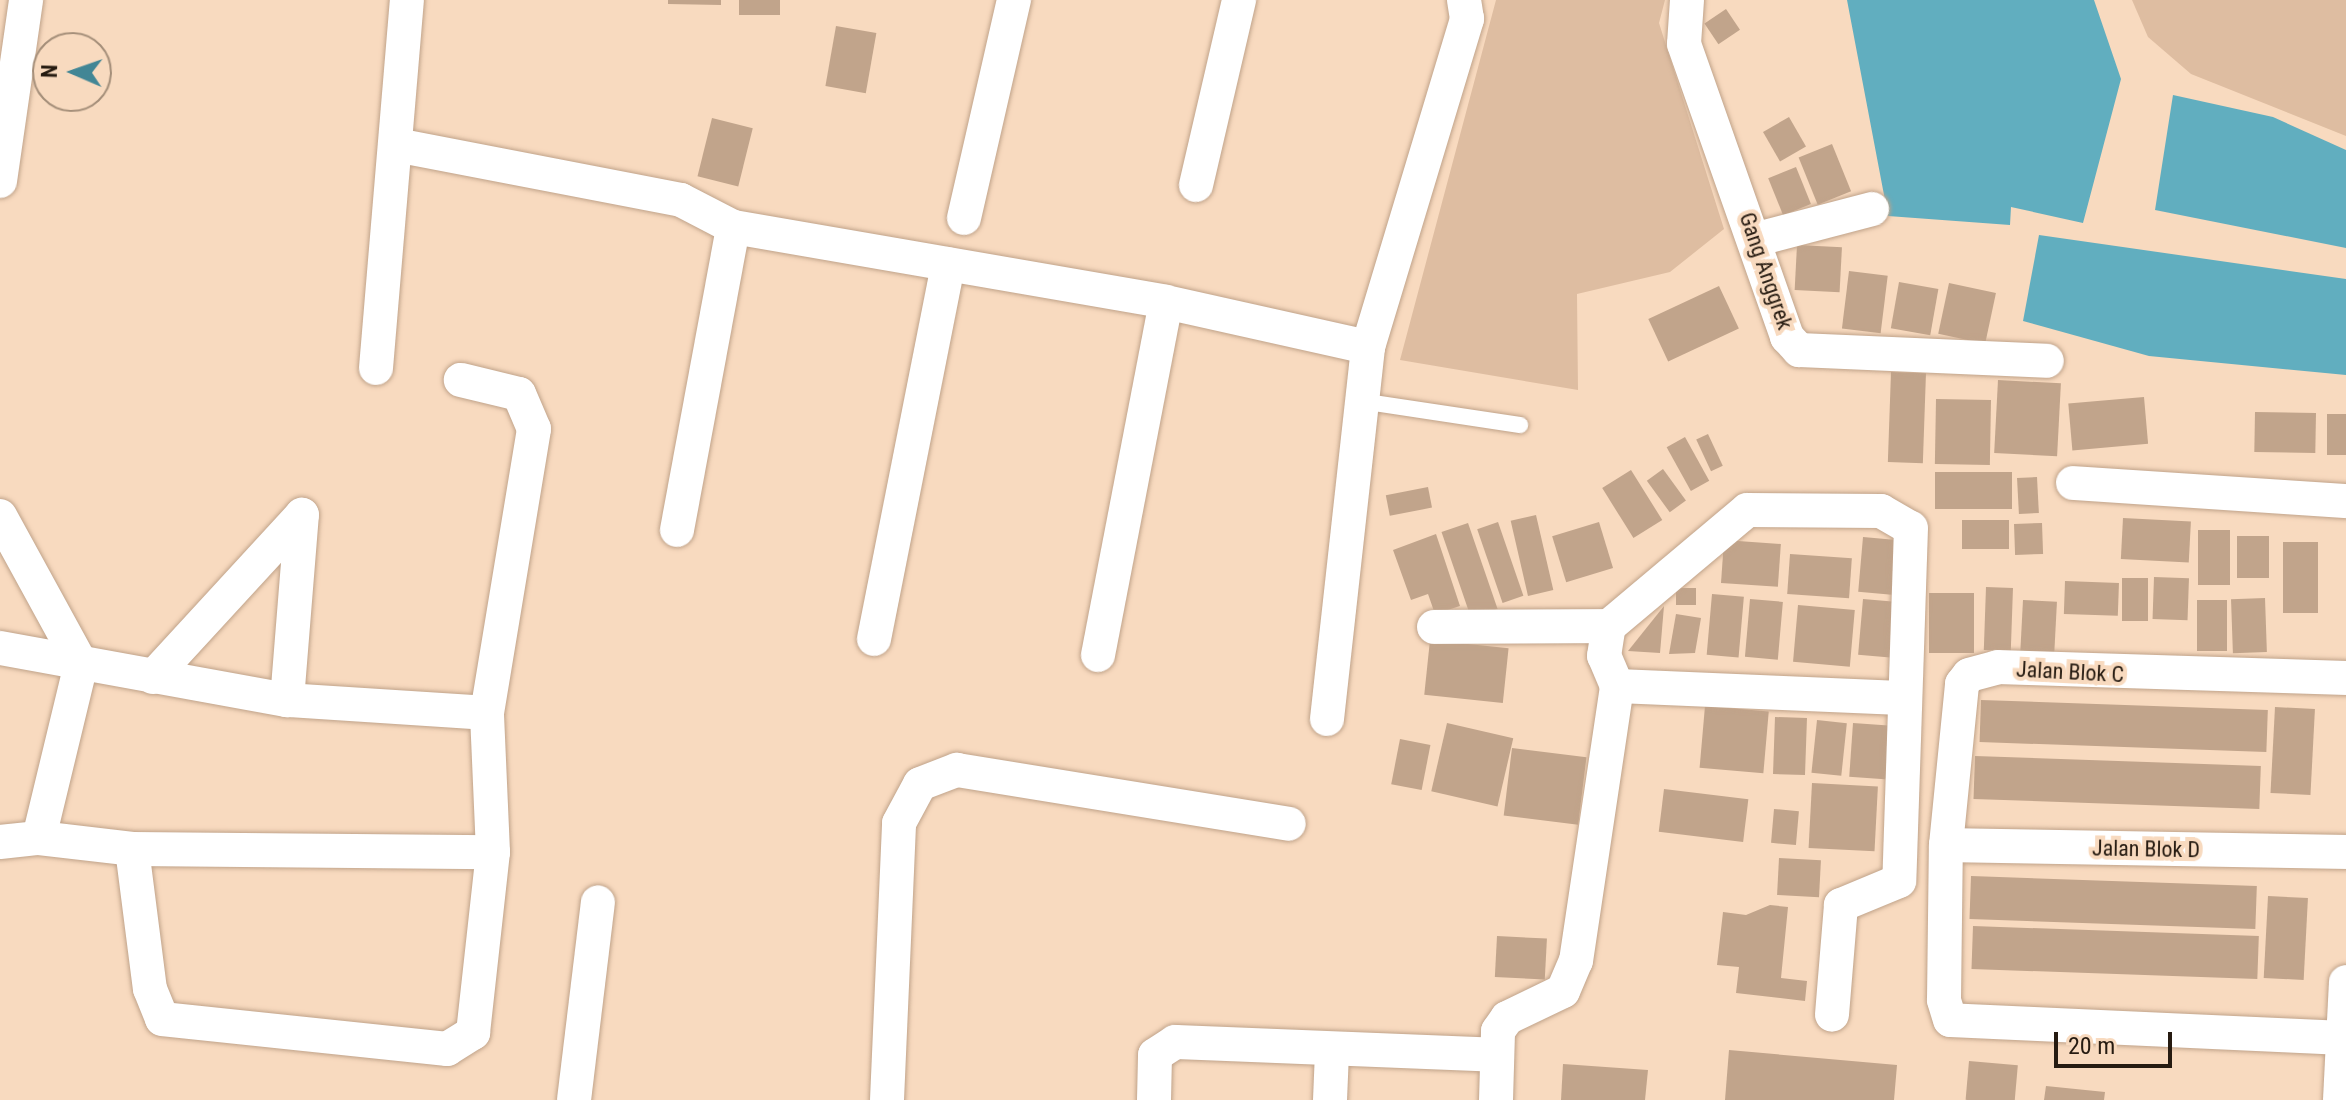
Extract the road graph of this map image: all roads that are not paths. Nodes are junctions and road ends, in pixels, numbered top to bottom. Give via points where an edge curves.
1 (26, 0) edge
2 (407, 0) edge
3 (1014, 0) edge
4 (1239, 0) edge
5 (1464, 0) edge
6 (1687, 0) edge
7 (396, 145) junction
8 (0, 181) edge
9 (1196, 185) dead end
10 (1872, 209) dead end
11 (964, 218) dead end
12 (733, 227) junction
13 (1754, 240) junction
14 (948, 264) junction
15 (1166, 302) junction
16 (1368, 347) junction
17 (2047, 361) dead end
18 (376, 368) dead end
19 (461, 380) dead end
20 (1361, 401) junction
21 (1520, 425) dead end
22 (2073, 483) dead end
23 (2346, 501) edge
24 (0, 516) edge
25 (677, 530) dead end
26 (1609, 626) junction
27 (1434, 627) dead end
28 (874, 639) dead end
29 (0, 648) edge
30 (1098, 655) dead end
31 (81, 664) junction
32 (153, 677) junction
33 (2346, 678) edge
34 (1617, 686) junction
35 (1902, 698) junction
36 (287, 700) junction
37 (487, 713) junction
38 (1327, 719) dead end
39 (1289, 824) dead end
40 (39, 838) junction
41 (0, 842) edge
42 (1946, 845) junction
43 (132, 849) junction
44 (493, 852) junction
45 (2346, 852) edge
46 (598, 902) dead end
47 (2346, 982) edge
48 (1832, 1015) dead end
49 (2344, 1038) junction
50 (1332, 1052) junction
51 (1497, 1055) junction
52 (574, 1100) edge
53 (887, 1100) edge
54 (1154, 1100) edge
55 (1330, 1100) edge
56 (1496, 1100) edge
57 (2340, 1100) edge

1 - 8 street
2 - 7 street
3 - 11 street
4 - 9 street
5 - 16 street via 1467,19
6 - 13 street, Gang Anggrek via 1684,44
7 - 12 street via 681,200
7 - 18 street
10 - 13 street
12 - 14 street
12 - 25 street
13 - 17 street, Gang Anggrek via 1787,337 1799,350
14 - 15 street
14 - 28 street
15 - 16 street
15 - 30 street
16 - 20 street
19 - 37 street via 519,394 534,429
20 - 21 lane
20 - 38 street
22 - 23 street
24 - 31 street
26 - 27 street
26 - 34 street via 1604,656
26 - 35 street via 1747,510 1881,511 1911,528
29 - 31 street
31 - 32 street
31 - 40 street
32 - 36 street
32 - 36 street via 302,515
33 - 42 street, Jalan Blok C via 1998,667 1969,675 1962,684
34 - 35 street
34 - 51 street via 1571,978 1553,1000 1507,1018
35 - 48 street via 1899,881 1841,905
36 - 37 street
37 - 44 street
39 - 53 street via 957,770 920,784 899,823
40 - 41 street
40 - 43 street
42 - 45 street, Jalan Blok D
42 - 49 street via 1950,1020
43 - 44 street
43 - 44 street via 150,989 162,1019 447,1049 473,1033
46 - 52 street
47 - 49 street
49 - 57 street
50 - 51 street
50 - 54 street via 1175,1042 1155,1055
50 - 55 street
51 - 56 street

